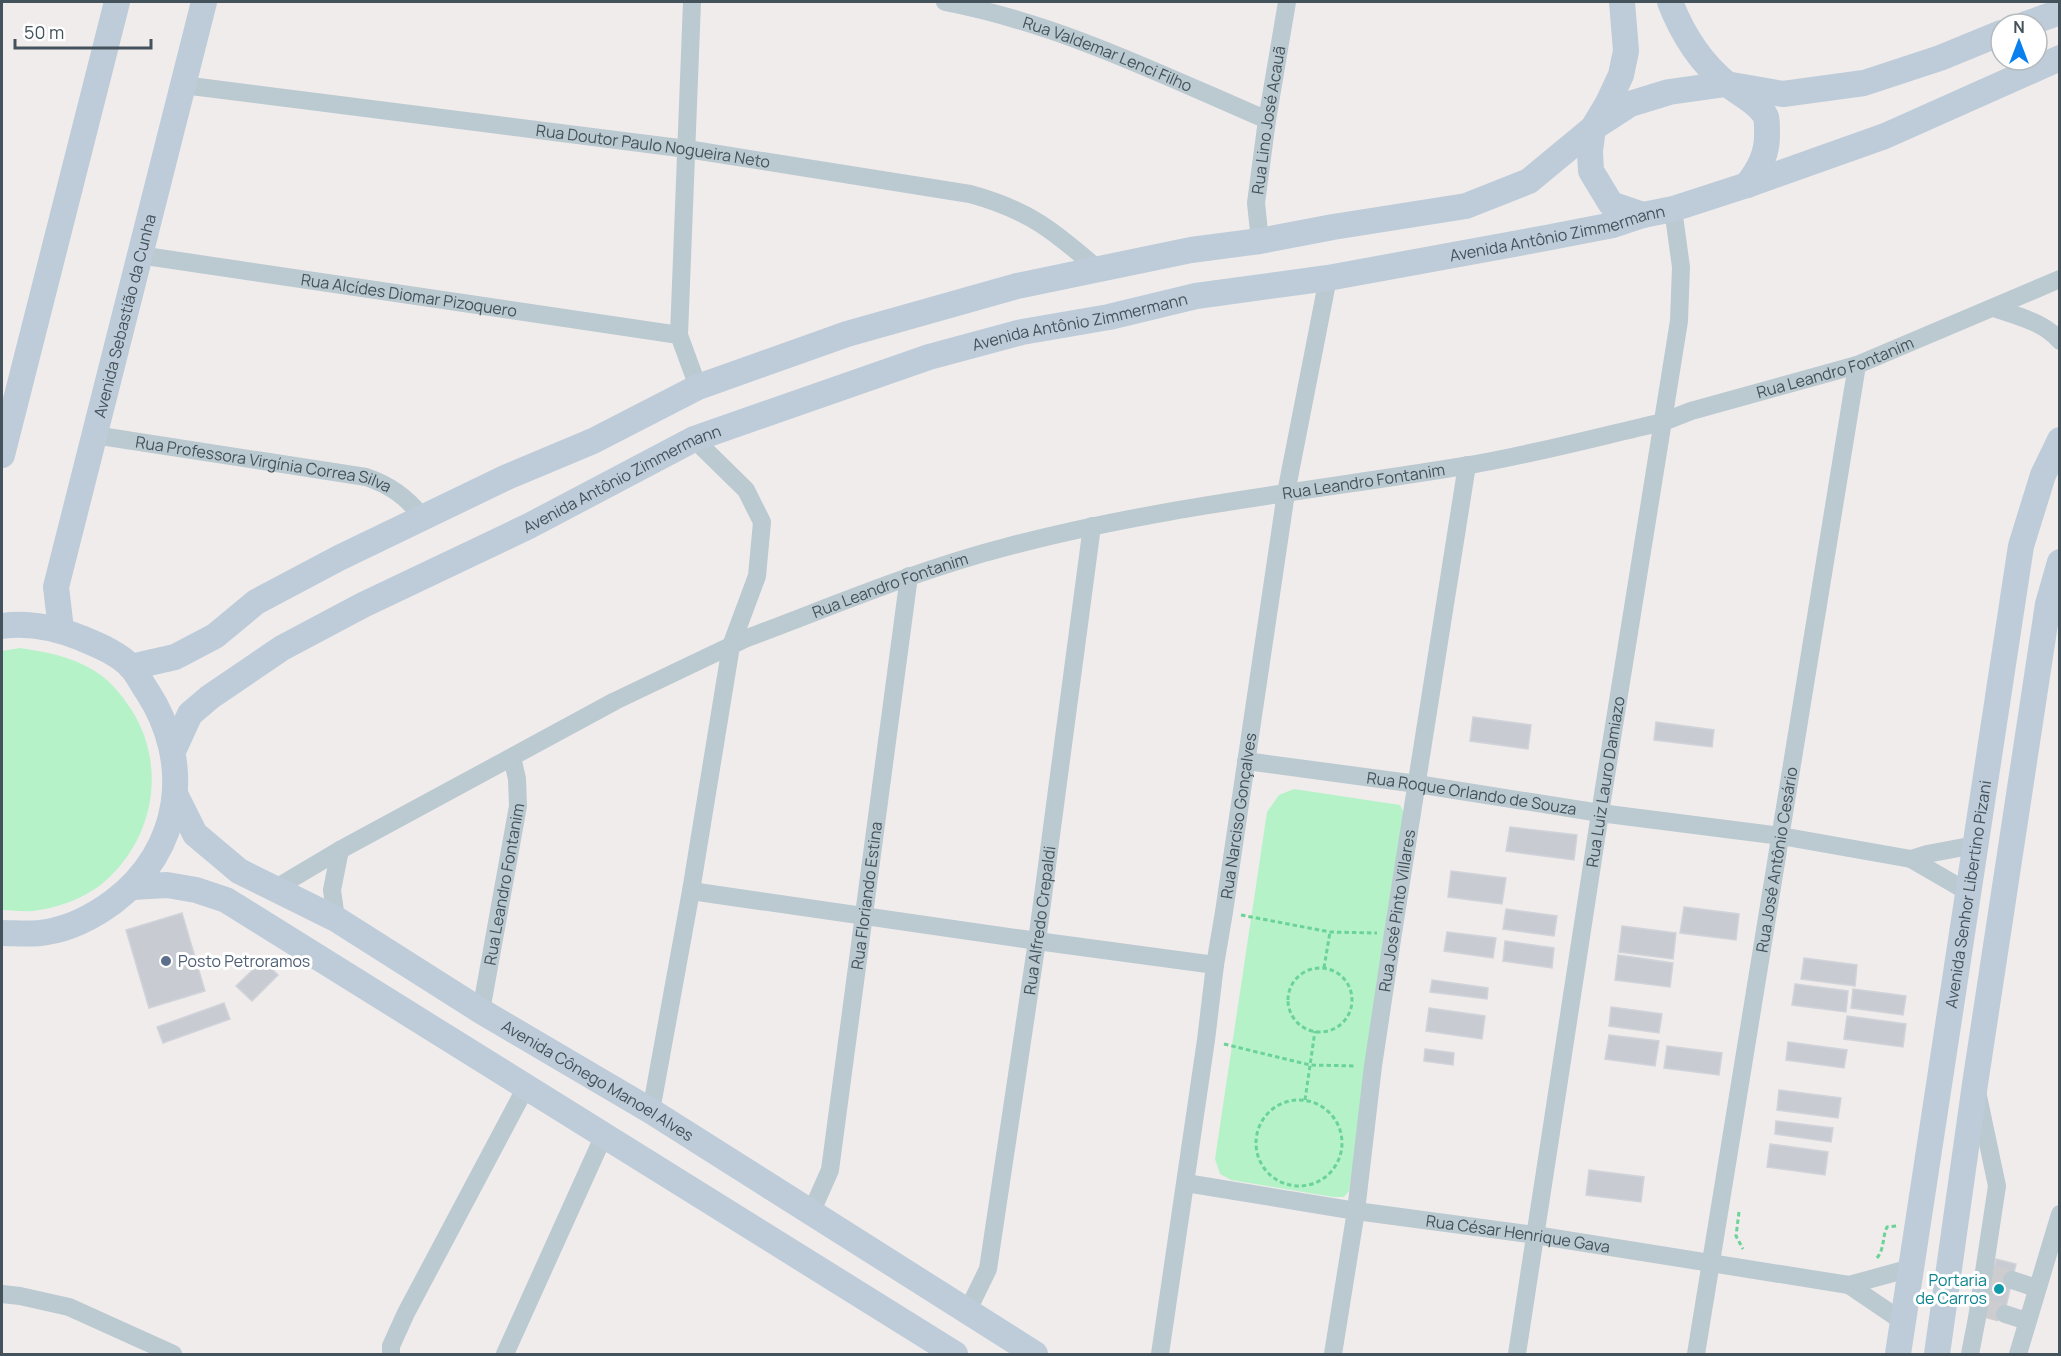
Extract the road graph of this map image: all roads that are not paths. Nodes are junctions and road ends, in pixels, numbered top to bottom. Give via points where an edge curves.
1 (117, 2) edge
2 (204, 2) edge
3 (692, 2) edge
4 (945, 2) edge
5 (1287, 2) edge
6 (1622, 2) edge
7 (1670, 2) edge
8 (1989, 38) edge
9 (2060, 58) edge
10 (1726, 84) junction
11 (183, 85) junction
12 (1267, 120) junction
13 (1593, 128) junction
14 (687, 149) junction
15 (1747, 185) junction
16 (1673, 209) junction
17 (1643, 215) junction
18 (1260, 242) junction
19 (139, 255) junction
20 (1099, 270) junction
21 (1328, 278) junction
22 (2060, 279) edge
23 (1994, 308) junction
24 (679, 335) junction
25 (2060, 341) edge
26 (1857, 365) junction
27 (698, 387) junction
28 (1663, 422) junction
29 (94, 435) junction
30 (694, 439) junction
31 (2060, 440) edge
32 (2, 455) edge
33 (1467, 465) junction
34 (1286, 493) junction
35 (422, 516) junction
36 (1092, 526) junction
37 (2060, 562) edge
38 (909, 576) junction
39 (2, 627) edge
40 (61, 630) junction
41 (731, 646) junction
42 (131, 667) junction
43 (173, 751) junction
44 (512, 757) junction
45 (1246, 761) junction
46 (1417, 784) junction
47 (175, 794) junction
48 (1600, 813) junction
49 (1781, 836) junction
50 (1975, 845) junction
51 (340, 850) junction
52 (1911, 859) junction
53 (132, 887) junction
54 (276, 888) junction
55 (691, 891) junction
56 (1968, 892) junction
57 (865, 916) junction
58 (336, 919) junction
59 (2, 933) edge
60 (1037, 941) junction
61 (1215, 964) junction
62 (481, 1011) junction
63 (1975, 1084) junction
64 (526, 1087) junction
65 (651, 1111) junction
66 (604, 1135) junction
67 (1186, 1183) junction
68 (1356, 1211) junction
69 (811, 1213) junction
70 (2060, 1214) edge
71 (1535, 1235) junction
72 (1710, 1263) junction
73 (1911, 1268) junction
74 (2012, 1280) tunnel mouth
75 (1849, 1285) junction
76 (2036, 1288) junction
77 (2, 1294) edge
78 (968, 1310) junction
79 (2005, 1314) tunnel mouth
80 (1902, 1321) junction
81 (2027, 1321) junction
82 (173, 1354) edge
83 (391, 1354) edge
84 (505, 1354) edge
85 (955, 1354) edge
86 (1035, 1354) edge
87 (1160, 1354) edge
88 (1333, 1354) edge
89 (1517, 1354) edge
90 (1696, 1354) edge
91 (1898, 1354) edge
92 (1937, 1354) edge
93 (1970, 1354) edge
94 (2018, 1354) edge

1 - 32 street
2 - 11 street, Avenida Sebastião da Cunha
3 - 14 street
4 - 12 street, Rua Valdemar Lenci Filho via 1053,30
5 - 12 street, Rua Lino José Acauã
6 - 13 street via 1626,51 1621,75
7 - 10 street via 1697,52
8 - 10 street via 1864,83 1783,94
9 - 15 street, Avenida Antônio Zimmermann via 1886,136
10 - 13 street via 1669,92 1630,104
10 - 15 street via 1758,107 1766,118 1768,145 1761,167
11 - 14 street, Rua Doutor Paulo Nogueira Neto
11 - 19 street, Avenida Sebastião da Cunha
12 - 18 street, Rua Lino José Acauã via 1256,203
13 - 17 street via 1591,171 1600,189 1611,204
13 - 18 street via 1529,182 1466,206
14 - 20 street, Rua Doutor Paulo Nogueira Neto via 993,200 1054,231
14 - 24 street
15 - 16 street, Avenida Antônio Zimmermann
16 - 17 street, Avenida Antônio Zimmermann
16 - 28 street, Rua Luiz Lauro Damiazo via 1681,267 1679,321
17 - 21 street, Avenida Antônio Zimmermann via 1613,225
18 - 20 street via 1191,250
19 - 24 street, Rua Alcídes Diomar Pizoquero
19 - 29 street, Avenida Sebastião da Cunha
20 - 27 street via 1017,286 847,334
21 - 30 street, Avenida Antônio Zimmermann via 1196,296 1022,332 928,357
21 - 34 street, Rua Narciso Gonçalves
22 - 23 street, Rua Leandro Fontanim
23 - 25 street via 2026,319 2052,332
23 - 26 street, Rua Leandro Fontanim
24 - 27 street
26 - 28 street, Rua Leandro Fontanim
26 - 49 street, Rua José Antônio Cesário
27 - 35 street via 593,441
28 - 33 street, Rua Leandro Fontanim
28 - 48 street, Rua Luiz Lauro Damiazo
29 - 35 street, Rua Professora Virgínia Correa Silva via 366,477 403,496
29 - 40 street, Avenida Sebastião da Cunha via 56,587
30 - 41 street via 746,490 762,522 757,576
30 - 43 street, Avenida Antônio Zimmermann via 282,648 190,714
31 - 50 street, Avenida Senhor Libertino Pizani via 2043,475 2021,546
33 - 34 street, Rua Leandro Fontanim
33 - 46 street, Rua José Pinto Villares
34 - 36 street, Rua Leandro Fontanim
34 - 45 street, Rua Narciso Gonçalves
35 - 42 street via 256,602 215,636 175,657
36 - 38 street, Rua Leandro Fontanim
36 - 60 street, Rua Alfredo Crepaldi
37 - 63 street via 2048,604
38 - 41 street, Rua Leandro Fontanim
38 - 57 street, Rua Floriando Estina
39 - 40 street via 17,624
40 - 42 street via 101,646
41 - 44 street, Rua Leandro Fontanim via 635,690
41 - 55 street
42 - 43 street via 159,710
43 - 47 street
44 - 51 street, Rua Leandro Fontanim
44 - 62 street, Rua Leandro Fontanim via 518,806
45 - 46 street, Rua Roque Orlando de Souza
45 - 61 street, Rua Narciso Gonçalves
46 - 48 street, Rua Roque Orlando de Souza
46 - 68 street, Rua José Pinto Villares via 1373,1066
47 - 53 street via 168,828 153,859
47 - 54 street, Avenida Cônego Manoel Alves via 195,834 239,871
48 - 49 street, Rua Roque Orlando de Souza
48 - 71 street, Rua Luiz Lauro Damiazo
49 - 52 street, Rua Roque Orlando de Souza
49 - 72 street, Rua José Antônio Cesário
50 - 52 street, Rua Roque Orlando de Souza
50 - 56 street, Avenida Senhor Libertino Pizani
51 - 54 street, Rua Leandro Fontanim
51 - 58 street via 332,890
52 - 56 street, Rua Roque Orlando de Souza
53 - 59 street via 93,916 47,932
53 - 64 street via 167,885 226,900
54 - 58 street, Avenida Cônego Manoel Alves
55 - 57 street
55 - 65 street
56 - 73 street, Avenida Senhor Libertino Pizani
57 - 60 street
57 - 69 street, Rua Floriando Estina via 830,1170
58 - 62 street, Avenida Cônego Manoel Alves
60 - 61 street
60 - 78 street, Rua Alfredo Crepaldi via 988,1269
61 - 67 street, Rua Narciso Gonçalves
62 - 65 street, Avenida Cônego Manoel Alves
63 - 92 street
63 - 93 street via 1997,1186 1988,1273
64 - 66 street
64 - 83 street via 405,1313
65 - 69 street, Avenida Cônego Manoel Alves
66 - 84 street
66 - 85 street
67 - 68 street, Rua César Henrique Gava
67 - 87 street, Rua Narciso Gonçalves
68 - 71 street, Rua César Henrique Gava
68 - 88 street, Rua José Pinto Villares
69 - 78 street, Avenida Cônego Manoel Alves
70 - 76 street
71 - 72 street, Rua César Henrique Gava
71 - 89 street, Rua Luiz Lauro Damiazo
72 - 75 street, Rua César Henrique Gava
72 - 90 street, Rua José Antônio Cesário
73 - 75 street, Rua César Henrique Gava
73 - 80 street, Avenida Senhor Libertino Pizani
74 - 76 street
75 - 80 street, Rua César Henrique Gava
76 - 81 street
77 - 82 street via 69,1306
78 - 86 street, Avenida Cônego Manoel Alves
79 - 81 street
80 - 91 street, Avenida Senhor Libertino Pizani
81 - 94 street

